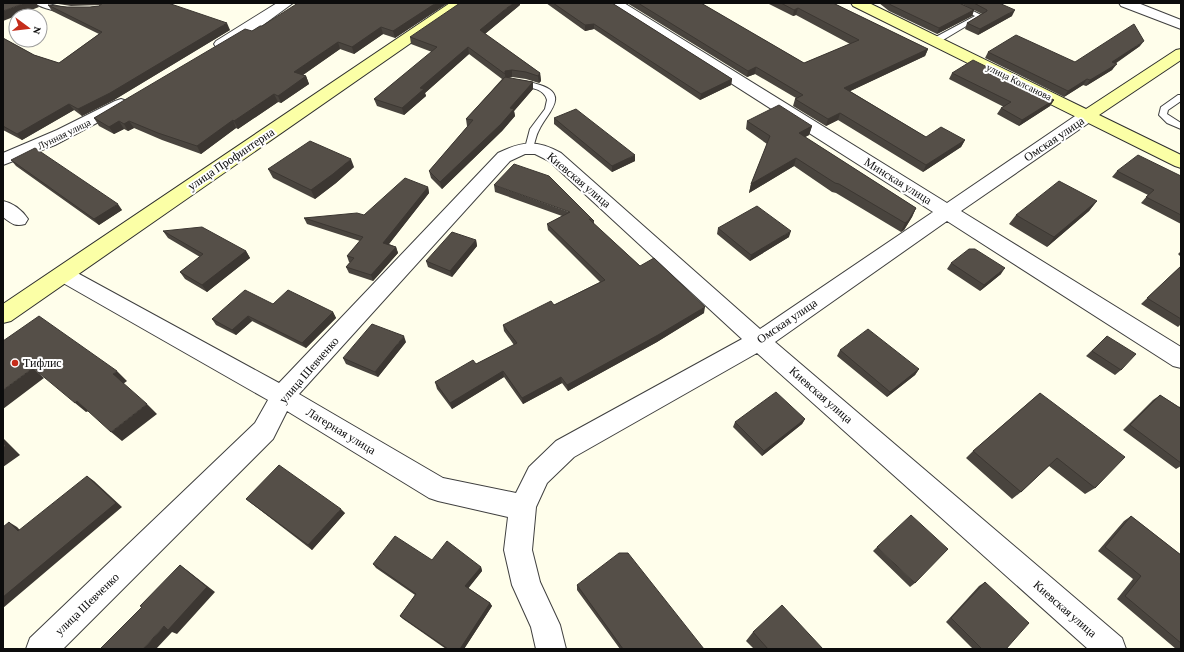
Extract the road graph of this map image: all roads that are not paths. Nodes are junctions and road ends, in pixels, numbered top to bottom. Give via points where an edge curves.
1 (38, 3) edge
2 (286, 3) edge
3 (459, 3) edge
4 (615, 3) edge
5 (858, 3) edge
6 (951, 3) edge
7 (1126, 3) edge
8 (875, 7) edge
9 (74, 9) edge
10 (1181, 24) edge
11 (935, 41) junction
12 (209, 51) edge
13 (1181, 54) edge
14 (510, 81) edge
15 (1181, 97) edge
16 (133, 98) edge
17 (1088, 116) junction
18 (1181, 126) edge
19 (529, 148) junction
20 (3, 159) edge
21 (1181, 162) edge
22 (3, 207) edge
23 (947, 212) junction
24 (18, 220) dead end
25 (63, 274) junction
26 (3, 315) edge
27 (759, 341) junction
28 (1181, 359) edge
29 (282, 396) junction
30 (523, 507) junction
31 (42, 649) edge
32 (551, 649) edge
33 (1111, 649) edge

1 - 9 lane via 54,8
2 - 12 street
3 - 25 street, улица Профинтерна
4 - 23 street, Минская улица
5 - 8 street, улица Колсанова
6 - 11 lane via 980,16
7 - 10 street
8 - 11 street, улица Колсанова
11 - 17 street, улица Колсанова
13 - 17 street, Омская улица
14 - 19 lane via 543,88 552,99 550,107 535,128
15 - 18 lane via 1164,109 1163,115
16 - 20 street, Лунная улица via 71,132
17 - 21 street, улица Колсанова
17 - 23 street, Омская улица
19 - 27 street, Киевская улица via 543,150 555,156
19 - 29 street, улица Шевченко via 520,149 504,157
22 - 24 street
23 - 27 street, Омская улица
23 - 28 street, Минская улица
25 - 26 street, улица Профинтерна
25 - 29 street, Лагерная улица
27 - 30 street, Омская улица via 565,449 538,475
27 - 33 street, Киевская улица
29 - 30 street, Лагерная улица via 438,489
29 - 31 street, улица Шевченко via 264,431
30 - 32 street, Омская улица via 518,550 526,585 545,625

